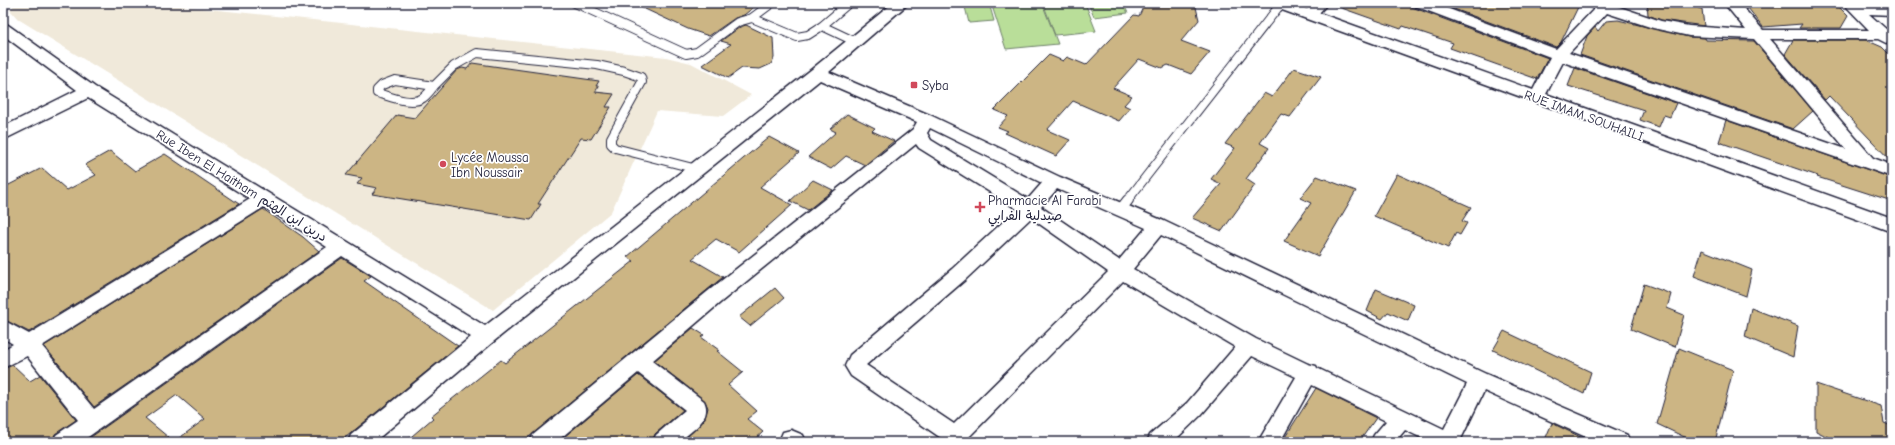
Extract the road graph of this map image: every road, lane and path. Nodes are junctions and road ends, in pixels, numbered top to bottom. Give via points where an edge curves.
1 (575, 3) edge
2 (772, 3) edge
3 (834, 3) edge
4 (902, 3) edge
5 (1321, 3) edge
6 (1420, 3) edge
7 (1731, 3) edge
8 (1278, 4) edge
9 (1602, 4) edge
10 (846, 5) edge
11 (1853, 6) edge
12 (1892, 11) edge
13 (1309, 15) junction
14 (752, 18) junction
15 (822, 26) junction
16 (3, 28) edge
17 (1759, 34) junction
18 (1889, 38) edge
19 (856, 42) junction
20 (1559, 55) junction
21 (818, 73) junction
22 (434, 86) junction
23 (89, 91) junction
24 (1536, 98) junction
25 (922, 127) junction
26 (3, 134) edge
27 (1867, 163) junction
28 (697, 169) junction
29 (1892, 171) edge
30 (1054, 181) junction
31 (265, 198) junction
32 (1031, 208) junction
33 (1121, 209) junction
34 (1158, 226) junction
35 (1892, 226) edge
36 (341, 246) junction
37 (1121, 272) junction
38 (3, 328) edge
39 (486, 336) junction
40 (29, 344) junction
41 (1249, 345) junction
42 (3, 360) edge
43 (638, 362) junction
44 (1309, 372) junction
45 (1479, 380) junction
46 (1401, 419) junction
47 (91, 421) junction
48 (952, 439) edge
49 (64, 442) edge
50 (359, 442) edge
51 (541, 442) edge
52 (664, 442) edge
53 (1158, 442) edge
54 (1269, 442) edge
55 (1382, 442) edge
56 (1450, 442) edge
57 (1619, 442) edge

1 - 14 lane via 686,54 697,52 738,22
2 - 14 lane
3 - 10 lane
4 - 19 street
5 - 13 street
6 - 20 street
7 - 17 street
8 - 13 street, RUE IMAM SOUHAILI
8 - 33 lane
9 - 17 street via 1658,25 1689,31
9 - 20 street
10 - 15 lane
11 - 12 street
11 - 18 street
13 - 24 street, RUE IMAM SOUHAILI
14 - 15 lane via 797,36 808,36
15 - 19 lane
16 - 23 street, Rue Iben El Haitham دربن ابن الهثم
17 - 18 street
17 - 27 street
19 - 21 street
20 - 24 street
20 - 27 street
21 - 25 street
21 - 28 street
22 - 22 lane via 418,100 377,93 381,85 393,80
22 - 28 lane via 456,65 477,53 597,65 630,72 641,77 642,82 610,138 611,144 615,148
23 - 26 street
23 - 31 street, Rue Iben El Haitham دربن ابن الهثم
24 - 35 street, RUE IMAM SOUHAILI
25 - 30 street
25 - 32 street via 925,144
25 - 43 street
27 - 29 street
28 - 39 street
30 - 32 street
30 - 33 street
31 - 36 street, Rue Iben El Haitham دربن ابن الهثم
31 - 40 street
32 - 37 street
32 - 48 street via 858,361 856,366
33 - 34 street
34 - 37 street
34 - 45 street
36 - 39 street, Rue Iben El Haitham دربن ابن الهثم
36 - 47 street
37 - 41 street
37 - 48 street
38 - 40 street
39 - 50 street
40 - 42 street
40 - 47 street
41 - 44 street
41 - 53 street via 1194,409
43 - 51 street
43 - 52 street via 696,407 697,412
44 - 46 street
44 - 54 street
45 - 56 street
45 - 57 street
46 - 55 street
46 - 56 street
47 - 49 street

